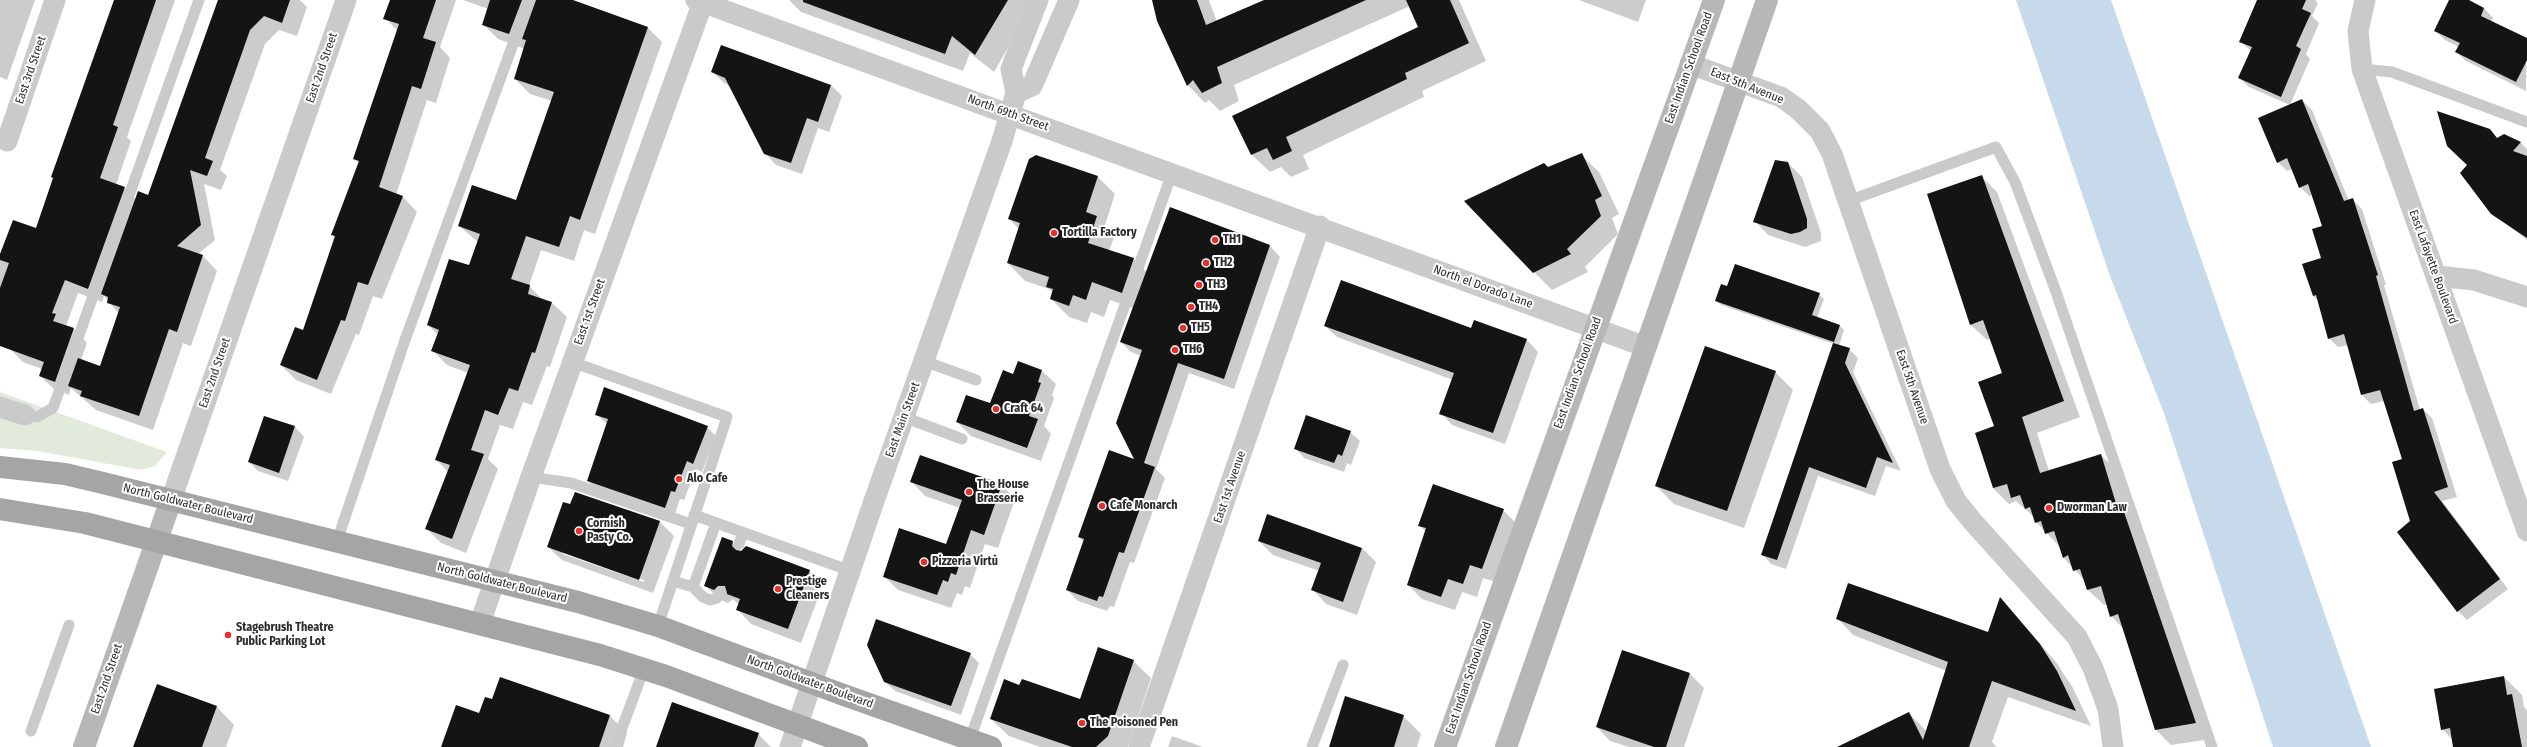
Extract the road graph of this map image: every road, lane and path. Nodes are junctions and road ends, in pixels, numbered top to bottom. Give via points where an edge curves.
1 (55, 0) edge
2 (199, 0) edge
3 (346, 0) edge
4 (529, 0) edge
5 (1038, 0) edge
6 (1069, 0) edge
7 (1714, 0) edge
8 (1766, 0) edge
9 (2365, 0) edge
10 (700, 1) edge
11 (1690, 64) junction
12 (2362, 69) junction
13 (1738, 82) junction
14 (1016, 93) junction
15 (1009, 114) junction
16 (2527, 122) edge
17 (7, 141) dead end
18 (1172, 173) junction
19 (1848, 201) junction
20 (1320, 226) junction
21 (2437, 276) junction
22 (2527, 297) edge
23 (1594, 328) junction
24 (1646, 347) junction
25 (924, 361) junction
26 (572, 362) junction
27 (976, 380) dead end
28 (0, 407) edge
29 (25, 415) joint
30 (904, 417) junction
31 (962, 439) dead end
32 (0, 467) edge
33 (531, 477) junction
34 (171, 500) junction
35 (0, 509) edge
36 (2523, 509) edge
37 (693, 520) junction
38 (716, 523) junction
39 (2527, 531) edge
40 (743, 532) junction
41 (157, 541) junction
42 (337, 541) junction
43 (739, 544) dead end
44 (851, 571) junction
45 (495, 580) junction
46 (673, 581) junction
47 (693, 587) junction
48 (721, 592) dead end
49 (480, 623) junction
50 (69, 625) dead end
51 (658, 626) junction
52 (1342, 665) dead end
53 (644, 668) junction
54 (812, 684) junction
55 (798, 725) junction
56 (31, 731) dead end
57 (970, 739) junction
58 (84, 747) edge
59 (615, 747) edge
60 (790, 747) edge
61 (857, 747) edge
62 (991, 747) edge
63 (1139, 747) edge
64 (1312, 747) edge
65 (1445, 747) edge
66 (1506, 747) edge
67 (2113, 747) edge
68 (2212, 747) edge

1 - 17 street, East 3rd Street
2 - 29 lane via 53,408 37,417
3 - 34 street, East 2nd Street
4 - 42 lane via 405,340
5 - 14 street via 1011,69
6 - 14 street via 1032,86
7 - 11 main road, East Indian School Road
8 - 13 main road
9 - 12 street, East Lafayette Boulevard via 2358,31
10 - 15 street, North 69th Street
10 - 26 street, East 1st Street
11 - 13 street, East 5th Avenue
11 - 23 main road, East Indian School Road
12 - 16 lane via 2392,72
12 - 21 street, East Lafayette Boulevard via 2376,114
13 - 19 street, East 5th Avenue via 1781,97 1798,109 1820,131 1832,154
13 - 24 main road
14 - 15 street, East Main Street
15 - 18 street, North 69th Street
15 - 25 street, East Main Street
18 - 20 street, North 69th Street
18 - 57 lane
19 - 67 street, East 5th Avenue via 1940,469 1956,500 1973,522 2077,637 2093,668 2108,709
19 - 68 lane via 1996,147 2015,182 2055,289
20 - 23 street, North el Dorado Lane
20 - 63 street, East 1st Avenue
21 - 22 street via 2474,280
21 - 36 street, East Lafayette Boulevard
23 - 24 street, North el Dorado Lane
23 - 65 main road, East Indian School Road
24 - 66 main road
25 - 27 lane
25 - 30 street, East Main Street
26 - 33 street, East 1st Street
26 - 37 lane via 727,417
28 - 29 street
30 - 31 lane
30 - 44 street, East Main Street
32 - 34 main road, North Goldwater Boulevard via 65,474
33 - 37 lane via 571,483
33 - 45 street, East 1st Street
34 - 41 main road, East 2nd Street
34 - 42 main road, North Goldwater Boulevard
35 - 41 main road via 71,521
36 - 39 street, East Lafayette Boulevard
37 - 38 lane
37 - 46 lane
38 - 40 lane
38 - 47 lane
40 - 43 lane
40 - 44 lane
41 - 49 main road
41 - 58 main road, East 2nd Street
42 - 45 main road, North Goldwater Boulevard
44 - 54 street, East Main Street
45 - 49 street, East 1st Street
45 - 51 main road, North Goldwater Boulevard
46 - 47 lane
46 - 51 lane
47 - 48 lane via 710,600 717,598
49 - 53 main road
50 - 56 lane
51 - 54 main road, North Goldwater Boulevard
52 - 64 lane
53 - 55 main road
53 - 59 lane
54 - 55 street, East Main Street
54 - 57 main road, North Goldwater Boulevard
55 - 60 street, East Main Street
55 - 61 main road
57 - 62 main road, North Goldwater Boulevard

